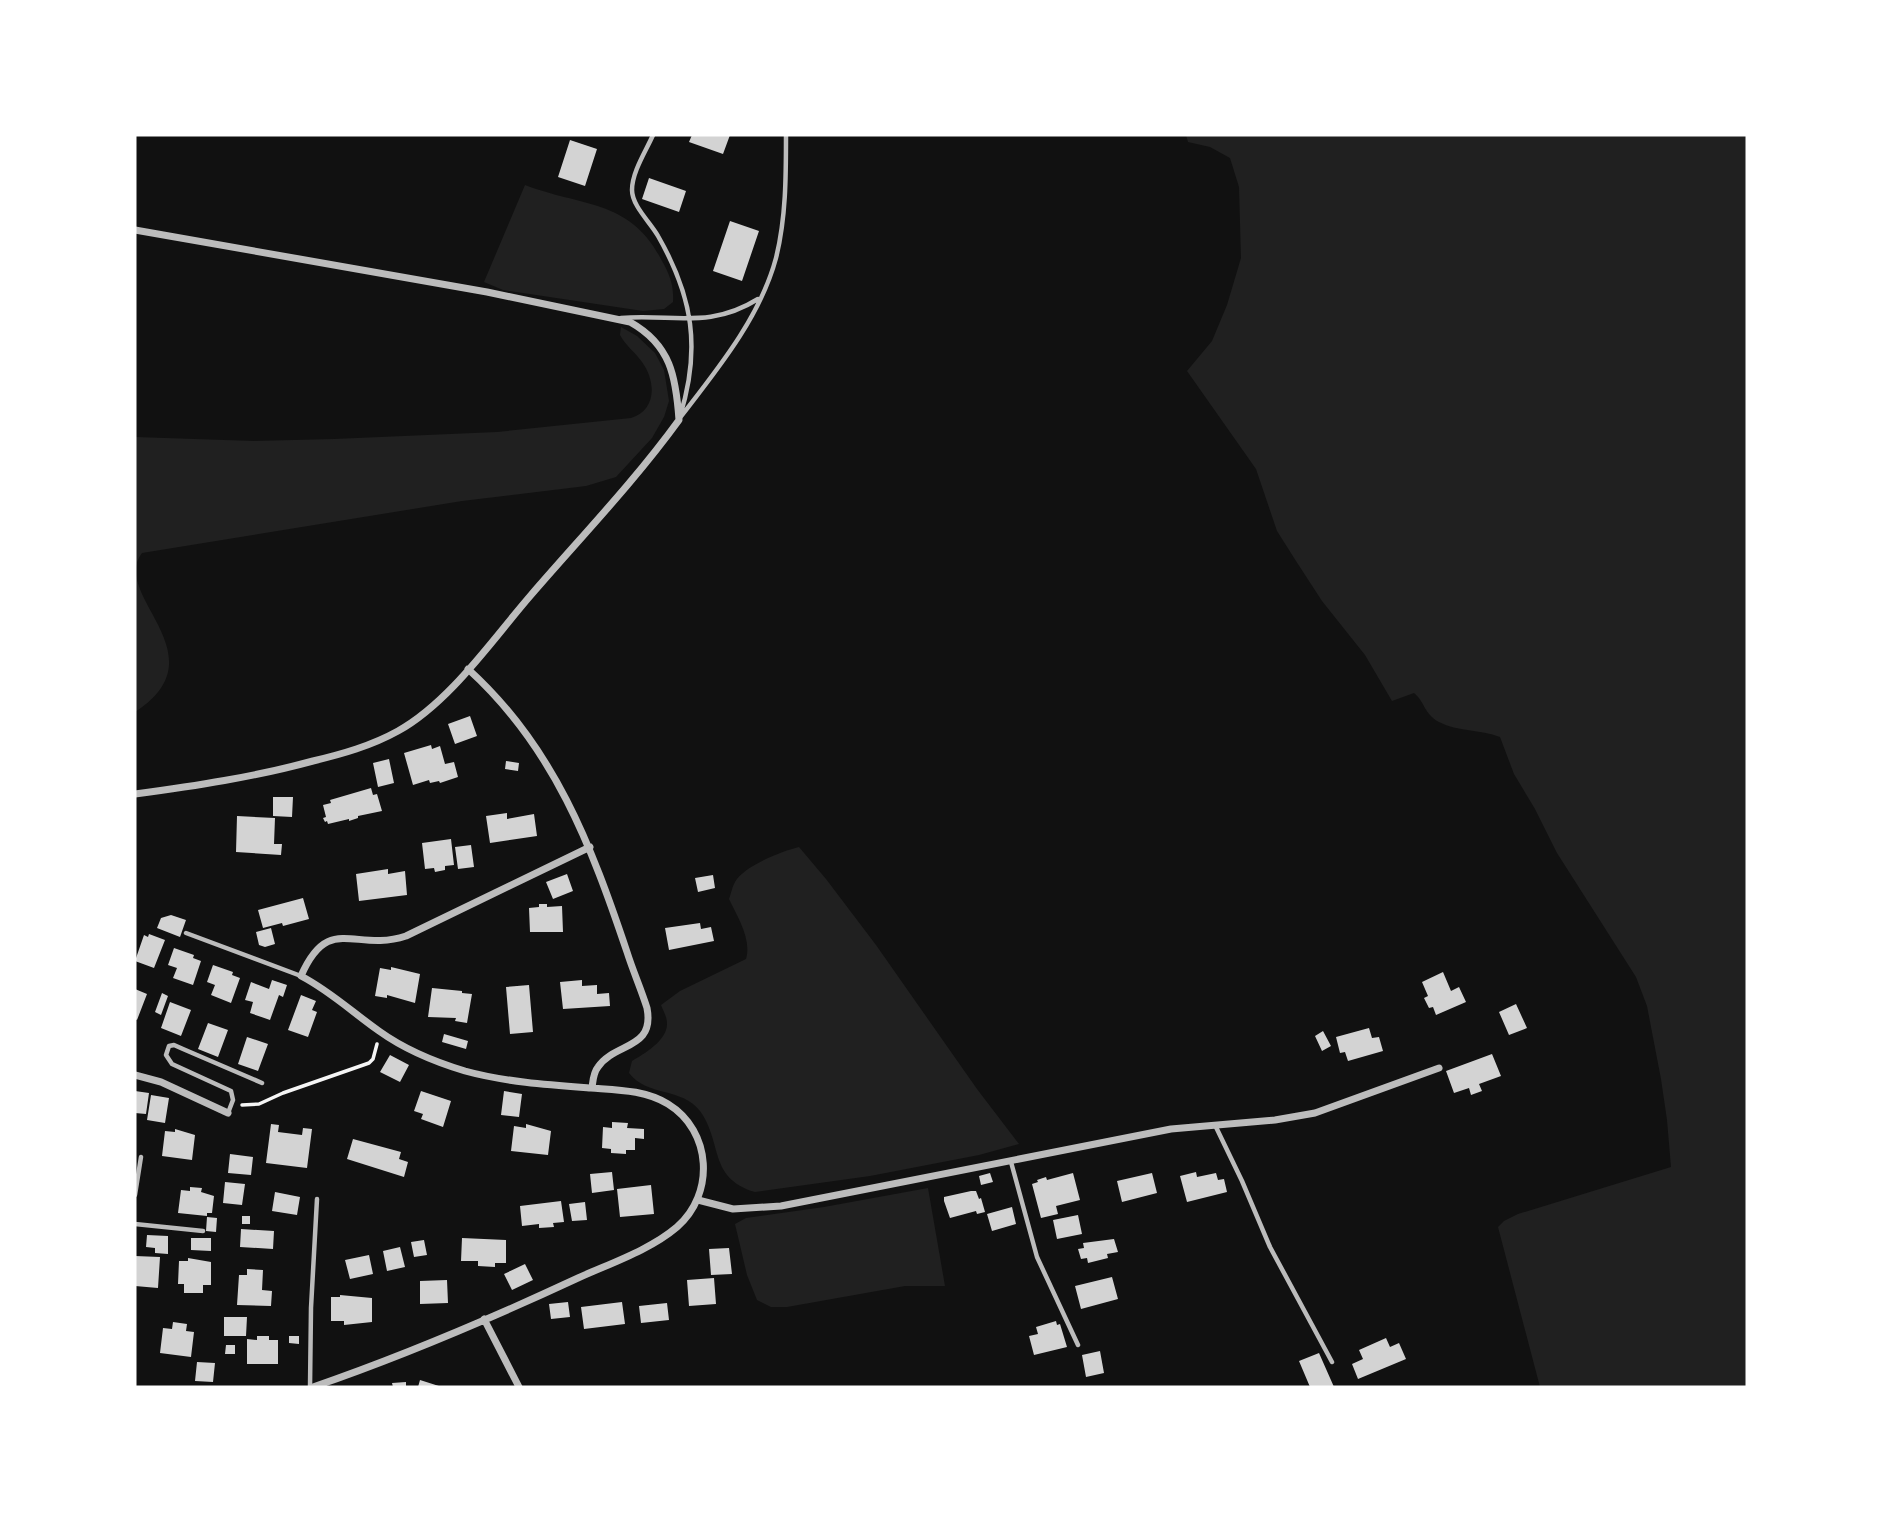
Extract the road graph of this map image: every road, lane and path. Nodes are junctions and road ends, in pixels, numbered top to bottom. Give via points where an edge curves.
1 (653, 135) edge
2 (786, 135) edge
3 (135, 230) edge
4 (761, 297) junction
5 (617, 318) junction
6 (690, 318) junction
7 (679, 420) junction
8 (468, 669) junction
9 (135, 794) edge
10 (590, 847) junction
11 (186, 933) dead end
12 (301, 976) junction
13 (379, 1031) junction
14 (1439, 1068) dead end
15 (135, 1075) edge
16 (262, 1083) dead end
17 (592, 1088) junction
18 (232, 1105) junction
19 (228, 1114) joint
20 (1214, 1125) junction
21 (141, 1157) dead end
22 (1011, 1162) junction
23 (135, 1195) edge
24 (317, 1199) dead end
25 (698, 1200) junction
26 (135, 1224) edge
27 (202, 1230) dead end
28 (484, 1319) junction
29 (1078, 1345) dead end
30 (1332, 1362) dead end
31 (312, 1387) edge
32 (519, 1387) edge

1 - 6 lane via 632,192 676,271
2 - 4 lane via 782,227
3 - 5 street
4 - 6 lane via 730,314
4 - 7 lane
5 - 6 lane
5 - 7 street via 649,334 666,355 675,382
6 - 7 lane via 692,372
7 - 8 street
8 - 9 street via 413,721 363,747 239,779
8 - 10 street via 537,750
10 - 12 street via 406,936 378,942 327,941 314,951
10 - 17 street via 645,999 649,1022 639,1039 600,1063
11 - 12 lane
12 - 13 street
13 - 17 street via 426,1057 466,1071
13 - 18 path via 369,1063 259,1104
14 - 20 street via 1315,1113
15 - 19 street via 161,1082
16 - 18 lane via 169,1046 166,1055 172,1063 225,1087 233,1096
17 - 25 street via 645,1095 681,1114 698,1136 702,1153 704,1171
18 - 19 lane
20 - 22 street
20 - 30 lane via 1270,1247
21 - 23 lane
22 - 25 street via 780,1206 733,1209
22 - 29 lane via 1037,1257
24 - 31 lane
25 - 28 street via 684,1220 658,1240
26 - 27 lane
28 - 31 street
28 - 32 street

